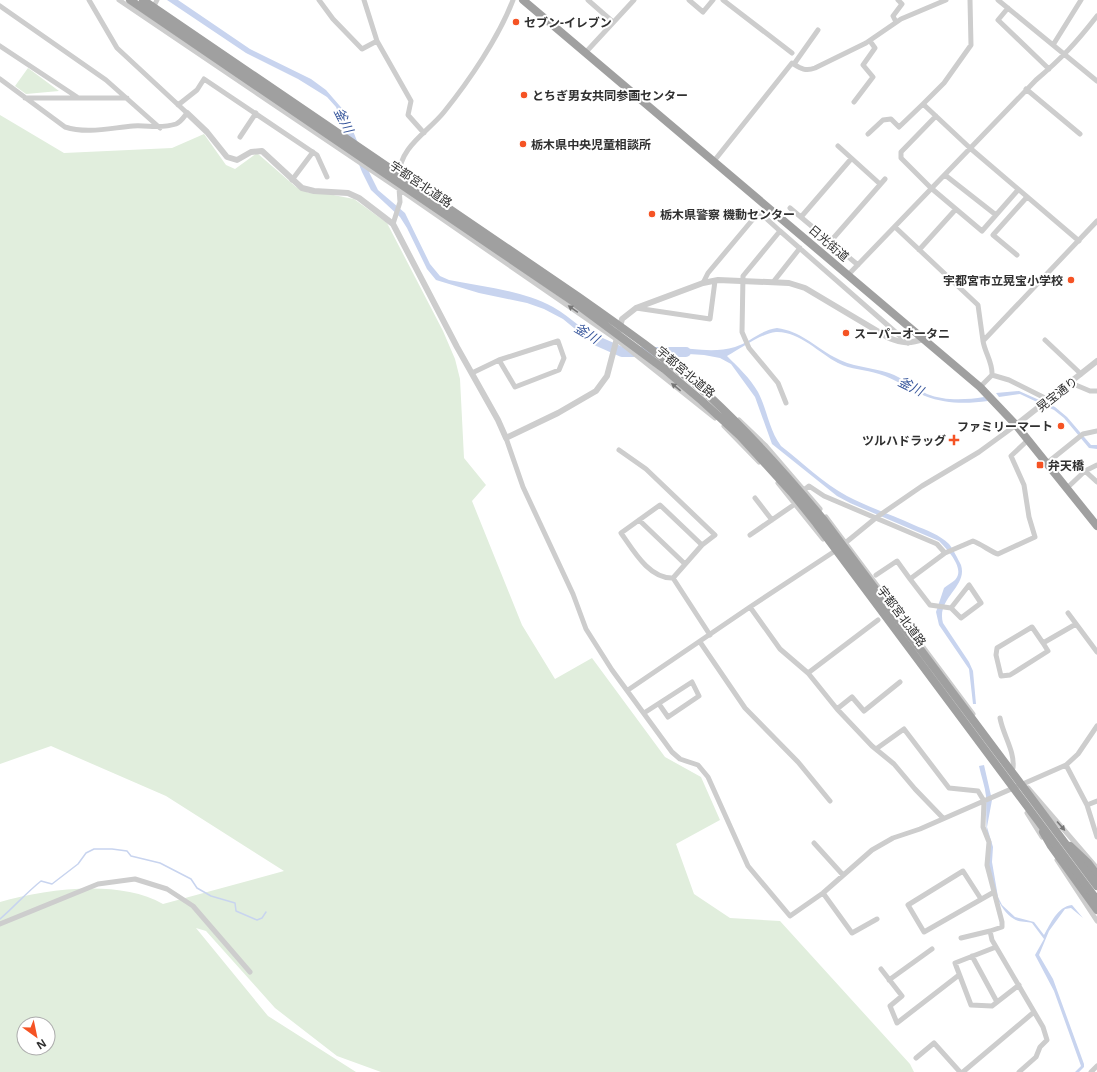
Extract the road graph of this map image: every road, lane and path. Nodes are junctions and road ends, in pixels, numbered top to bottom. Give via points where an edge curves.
1 (4, 0) edge
2 (89, 0) edge
3 (119, 0) edge
4 (130, 0) edge
5 (143, 0) edge
6 (149, 0) edge
7 (319, 0) edge
8 (364, 0) edge
9 (514, 0) edge
10 (523, 0) edge
11 (588, 0) edge
12 (689, 0) edge
13 (713, 0) edge
14 (723, 0) edge
15 (898, 0) edge
16 (946, 0) edge
17 (970, 0) edge
18 (998, 0) edge
19 (1081, 0) edge
20 (632, 1) edge
21 (156, 2) edge
22 (0, 6) edge
23 (1008, 8) junction
24 (1097, 16) edge
25 (614, 22) junction
26 (896, 22) junction
27 (818, 30) dead end
28 (377, 41) junction
29 (870, 41) junction
30 (1053, 45) junction
31 (0, 46) edge
32 (586, 52) junction
33 (792, 53) dead end
34 (1065, 56) junction
35 (794, 64) junction
36 (1049, 69) junction
37 (0, 79) edge
38 (1097, 80) edge
39 (1026, 89) junction
40 (25, 98) junction
41 (78, 98) junction
42 (127, 98) junction
43 (854, 102) dead end
44 (923, 104) junction
45 (178, 105) junction
46 (187, 113) junction
47 (256, 113) junction
48 (936, 116) junction
49 (160, 128) junction
50 (424, 133) junction
51 (868, 134) dead end
52 (1080, 134) dead end
53 (240, 137) dead end
54 (838, 146) dead end
55 (970, 148) junction
56 (313, 152) junction
57 (851, 158) junction
58 (714, 161) junction
59 (399, 170) junction
60 (944, 175) junction
61 (327, 177) dead end
62 (884, 179) dead end
63 (292, 180) junction
64 (880, 184) junction
65 (931, 188) junction
66 (400, 189) junction
67 (1018, 190) junction
68 (1027, 197) junction
69 (790, 208) dead end
70 (956, 209) junction
71 (996, 215) junction
72 (801, 217) junction
73 (394, 220) junction
74 (1097, 221) edge
75 (895, 227) junction
76 (780, 231) junction
77 (1079, 241) junction
78 (830, 242) junction
79 (800, 248) junction
80 (919, 250) junction
81 (1017, 255) dead end
82 (858, 265) junction
83 (848, 275) junction
84 (715, 281) junction
85 (742, 281) junction
86 (774, 281) junction
87 (703, 283) junction
88 (636, 308) junction
89 (621, 323) junction
90 (922, 339) junction
91 (615, 340) junction
92 (1045, 340) dead end
93 (983, 341) junction
94 (908, 343) junction
95 (499, 360) junction
96 (1097, 362) edge
97 (472, 373) junction
98 (1081, 374) junction
99 (992, 375) junction
100 (1071, 383) junction
101 (980, 387) junction
102 (1097, 391) edge
103 (786, 403) dead end
104 (1046, 403) junction
105 (1016, 425) junction
106 (1097, 430) edge
107 (506, 438) junction
108 (1028, 440) junction
109 (619, 450) dead end
110 (1047, 463) junction
111 (1097, 465) edge
112 (1085, 471) junction
113 (1097, 482) edge
114 (1067, 488) junction
115 (804, 490) junction
116 (755, 498) dead end
117 (795, 504) junction
118 (875, 518) junction
119 (639, 520) junction
120 (772, 520) junction
121 (1097, 526) edge
122 (750, 535) dead end
123 (846, 542) junction
124 (702, 545) junction
125 (834, 552) junction
126 (945, 553) junction
127 (684, 564) junction
128 (876, 575) dead end
129 (673, 578) junction
130 (910, 579) junction
131 (750, 607) junction
132 (951, 608) junction
133 (1068, 613) dead end
134 (878, 620) dead end
135 (1076, 624) junction
136 (710, 635) junction
137 (700, 642) junction
138 (1043, 643) junction
139 (1097, 652) edge
140 (808, 673) junction
141 (900, 682) dead end
142 (628, 690) junction
143 (659, 704) junction
144 (837, 709) junction
145 (644, 713) junction
146 (1000, 718) dead end
147 (1097, 726) edge
148 (876, 749) junction
149 (1066, 764) junction
150 (1013, 768) junction
151 (1024, 783) junction
152 (1011, 789) junction
153 (830, 800) dead end
154 (984, 801) junction
155 (1097, 801) edge
156 (1087, 804) junction
157 (1034, 815) junction
158 (943, 818) junction
159 (1097, 837) edge
160 (1062, 839) junction
161 (814, 844) dead end
162 (1097, 868) edge
163 (843, 875) junction
164 (1097, 875) edge
165 (1097, 886) edge
166 (994, 892) junction
167 (823, 893) junction
168 (981, 899) junction
169 (1097, 900) edge
170 (1097, 910) edge
171 (877, 919) dead end
172 (1097, 922) edge
173 (0, 924) edge
174 (990, 931) junction
175 (961, 938) dead end
176 (996, 947) junction
177 (932, 949) dead end
178 (972, 956) junction
179 (880, 969) dead end
180 (250, 972) dead end
181 (959, 974) junction
182 (889, 980) junction
183 (1019, 985) junction
184 (997, 1002) junction
185 (1034, 1012) junction
186 (916, 1058) dead end
187 (1097, 1066) edge
188 (961, 1072) edge
189 (1019, 1072) edge
190 (1090, 1072) edge

1 - 22 street
2 - 45 street via 117,48
3 - 66 street
4 - 157 highway, 宇都宮北道路, bridge via 575,303 664,369 702,401 768,466 816,523
5 - 160 highway, 宇都宮北道路, bridge via 632,334 707,394 774,461 823,519
6 - 21 street
7 - 28 street via 333,19 362,49
8 - 28 street
9 - 50 street via 500,29 470,76 443,114
10 - 32 highway, 日光街道
11 - 25 street
12 - 13 street via 704,12
14 - 33 street
15 - 26 street via 902,4 893,16
16 - 26 street
17 - 44 street via 971,45 944,83
18 - 23 street
19 - 30 street
20 - 25 street
21 - 59 street
22 - 42 street via 81,62
23 - 30 street
23 - 36 street via 998,20
24 - 34 street
25 - 32 street
26 - 29 street
27 - 35 street
28 - 50 street via 411,101 408,115
29 - 35 street via 808,71
29 - 43 street via 875,48 863,65 873,77
30 - 34 street
31 - 41 street
32 - 58 highway, 日光街道
34 - 36 street
34 - 38 street
35 - 58 street via 792,63
36 - 39 street
37 - 40 street
39 - 52 street
39 - 55 street
40 - 41 street
40 - 49 street via 65,127 75,130 93,131 134,126
41 - 42 street
42 - 49 street
44 - 48 street
44 - 51 street via 899,126 891,119 883,120
45 - 46 street
45 - 47 street via 197,90 204,79
46 - 49 street via 178,123
46 - 63 street via 207,132 227,157 237,160 256,150 262,151
47 - 53 street
47 - 56 street
48 - 55 street
48 - 65 street via 901,152 901,158
50 - 59 street via 407,152
54 - 57 street
55 - 60 street
55 - 67 street
56 - 61 street via 317,155
56 - 63 street
57 - 64 street
57 - 72 street
58 - 83 highway, 日光街道
59 - 66 street
59 - 89 street
60 - 65 street
60 - 71 street
62 - 64 street
63 - 73 street via 308,190 354,195
64 - 78 street
65 - 70 street
65 - 75 street
66 - 73 street via 400,202
91 -> 66 street
67 - 68 street
67 - 71 street
68 - 77 street
68 - 81 street via 993,235
69 - 72 street
70 - 71 street via 982,231
70 - 80 street
72 - 78 street
73 - 97 street
74 - 77 street
75 - 80 street
75 - 82 street
76 - 79 street
76 - 85 street via 746,272
76 - 87 street via 759,212 708,273
77 - 93 street
78 - 82 street
79 - 86 street
79 - 94 street
80 - 93 street via 978,305
82 - 83 street
83 - 90 highway, 日光街道
84 - 85 street
84 - 87 street
84 - 88 street via 710,320
85 - 86 street
85 - 103 street via 744,339 778,383
86 - 94 street via 789,282 805,288 872,329 889,338
87 - 88 street
88 - 89 street via 622,319
89 - 91 street
89 - 115 street via 714,397 765,445
90 - 94 street
90 - 101 highway, 日光街道
91 - 107 street via 607,376 596,391
117 -> 91 street via 774,478 719,421
92 - 98 street
93 - 99 street via 984,352 993,369
95 - 95 street via 558,341 564,358 559,370 515,387
95 - 97 street
96 - 98 street, 晃宝通り
97 - 107 street
98 - 100 street, 晃宝通り
99 - 101 street
99 - 104 street via 1009,380
100 - 102 street via 1090,391
100 - 104 street, 晃宝通り
101 - 105 highway, 日光街道
104 - 105 street, 晃宝通り
105 - 108 highway, 日光街道
105 - 118 street via 980,452 922,486
106 - 110 street via 1081,436
107 - 142 street via 523,488 573,594 586,629
108 - 110 highway, 日光街道
108 - 126 street via 1011,456 1024,485 1035,537 998,554 973,541
109 - 124 street via 646,469 715,535
110 - 114 highway, 日光街道
111 - 112 street
112 - 113 street
112 - 114 street
114 - 121 highway, 日光街道
115 - 118 street via 809,486 824,496
115 - 123 street
116 - 120 street
117 - 120 street
117 - 125 street
118 - 123 street
118 - 126 street via 937,544
119 - 124 street via 660,505
119 - 127 street
119 - 129 street via 621,533 649,569 666,578
120 - 122 street
123 - 125 street
123 - 150 street
124 - 127 street
125 - 131 street
125 - 152 street
126 - 130 street
127 - 129 street
128 - 130 street via 897,561
129 - 136 street
130 - 132 street via 930,605
131 - 136 street
131 - 140 street via 780,649
132 - 132 street via 961,618 981,603 969,585
133 - 135 street
134 - 140 street
135 - 138 street
135 - 139 street
136 - 137 street
137 - 142 street
137 - 153 street via 745,708 798,762
138 - 138 street via 1032,626 997,648 1001,676 1010,675 1048,651
140 - 144 street
141 - 144 street via 864,711 852,697
142 - 145 street
143 - 143 street via 692,682 699,696 668,717
143 - 145 street
144 - 148 street
145 - 167 street via 672,752 680,759 698,765 708,777 748,866 790,916
146 - 150 street via 1003,733 1014,759
147 - 149 street via 1078,754
148 - 154 street via 904,729 949,788 978,791
148 - 158 street via 894,764
149 - 151 street
149 - 156 street
150 - 151 street
151 - 152 street
151 -> 162 street
152 - 154 street
152 - 172 street
154 - 158 street
154 - 166 street via 983,827 989,842 988,866
155 - 156 street
156 - 159 street
157 - 169 highway, 宇都宮北道路, bridge
157 - 170 highway, bridge via 1051,846
158 - 163 street via 893,838 872,850
160 - 164 highway, bridge
160 - 165 highway, 宇都宮北道路, bridge
161 - 163 street
163 - 167 street
166 - 168 street
166 - 174 street via 1002,927
167 - 171 street via 852,934
168 - 168 street via 924,932 908,905 963,871
173 - 180 street via 98,884 135,879 167,889 193,906
174 - 175 street
174 - 176 street
176 - 178 street
176 - 183 street
177 - 182 street
178 - 181 street via 955,963
178 - 184 street
179 - 182 street
181 - 182 street via 897,1023 890,1006 902,996
181 - 184 street via 971,1005 992,1006
183 - 184 street
183 - 185 street
185 - 188 street
185 - 189 street via 1047,1040 1040,1047 1036,1057
186 - 188 street via 934,1043
187 - 190 street

